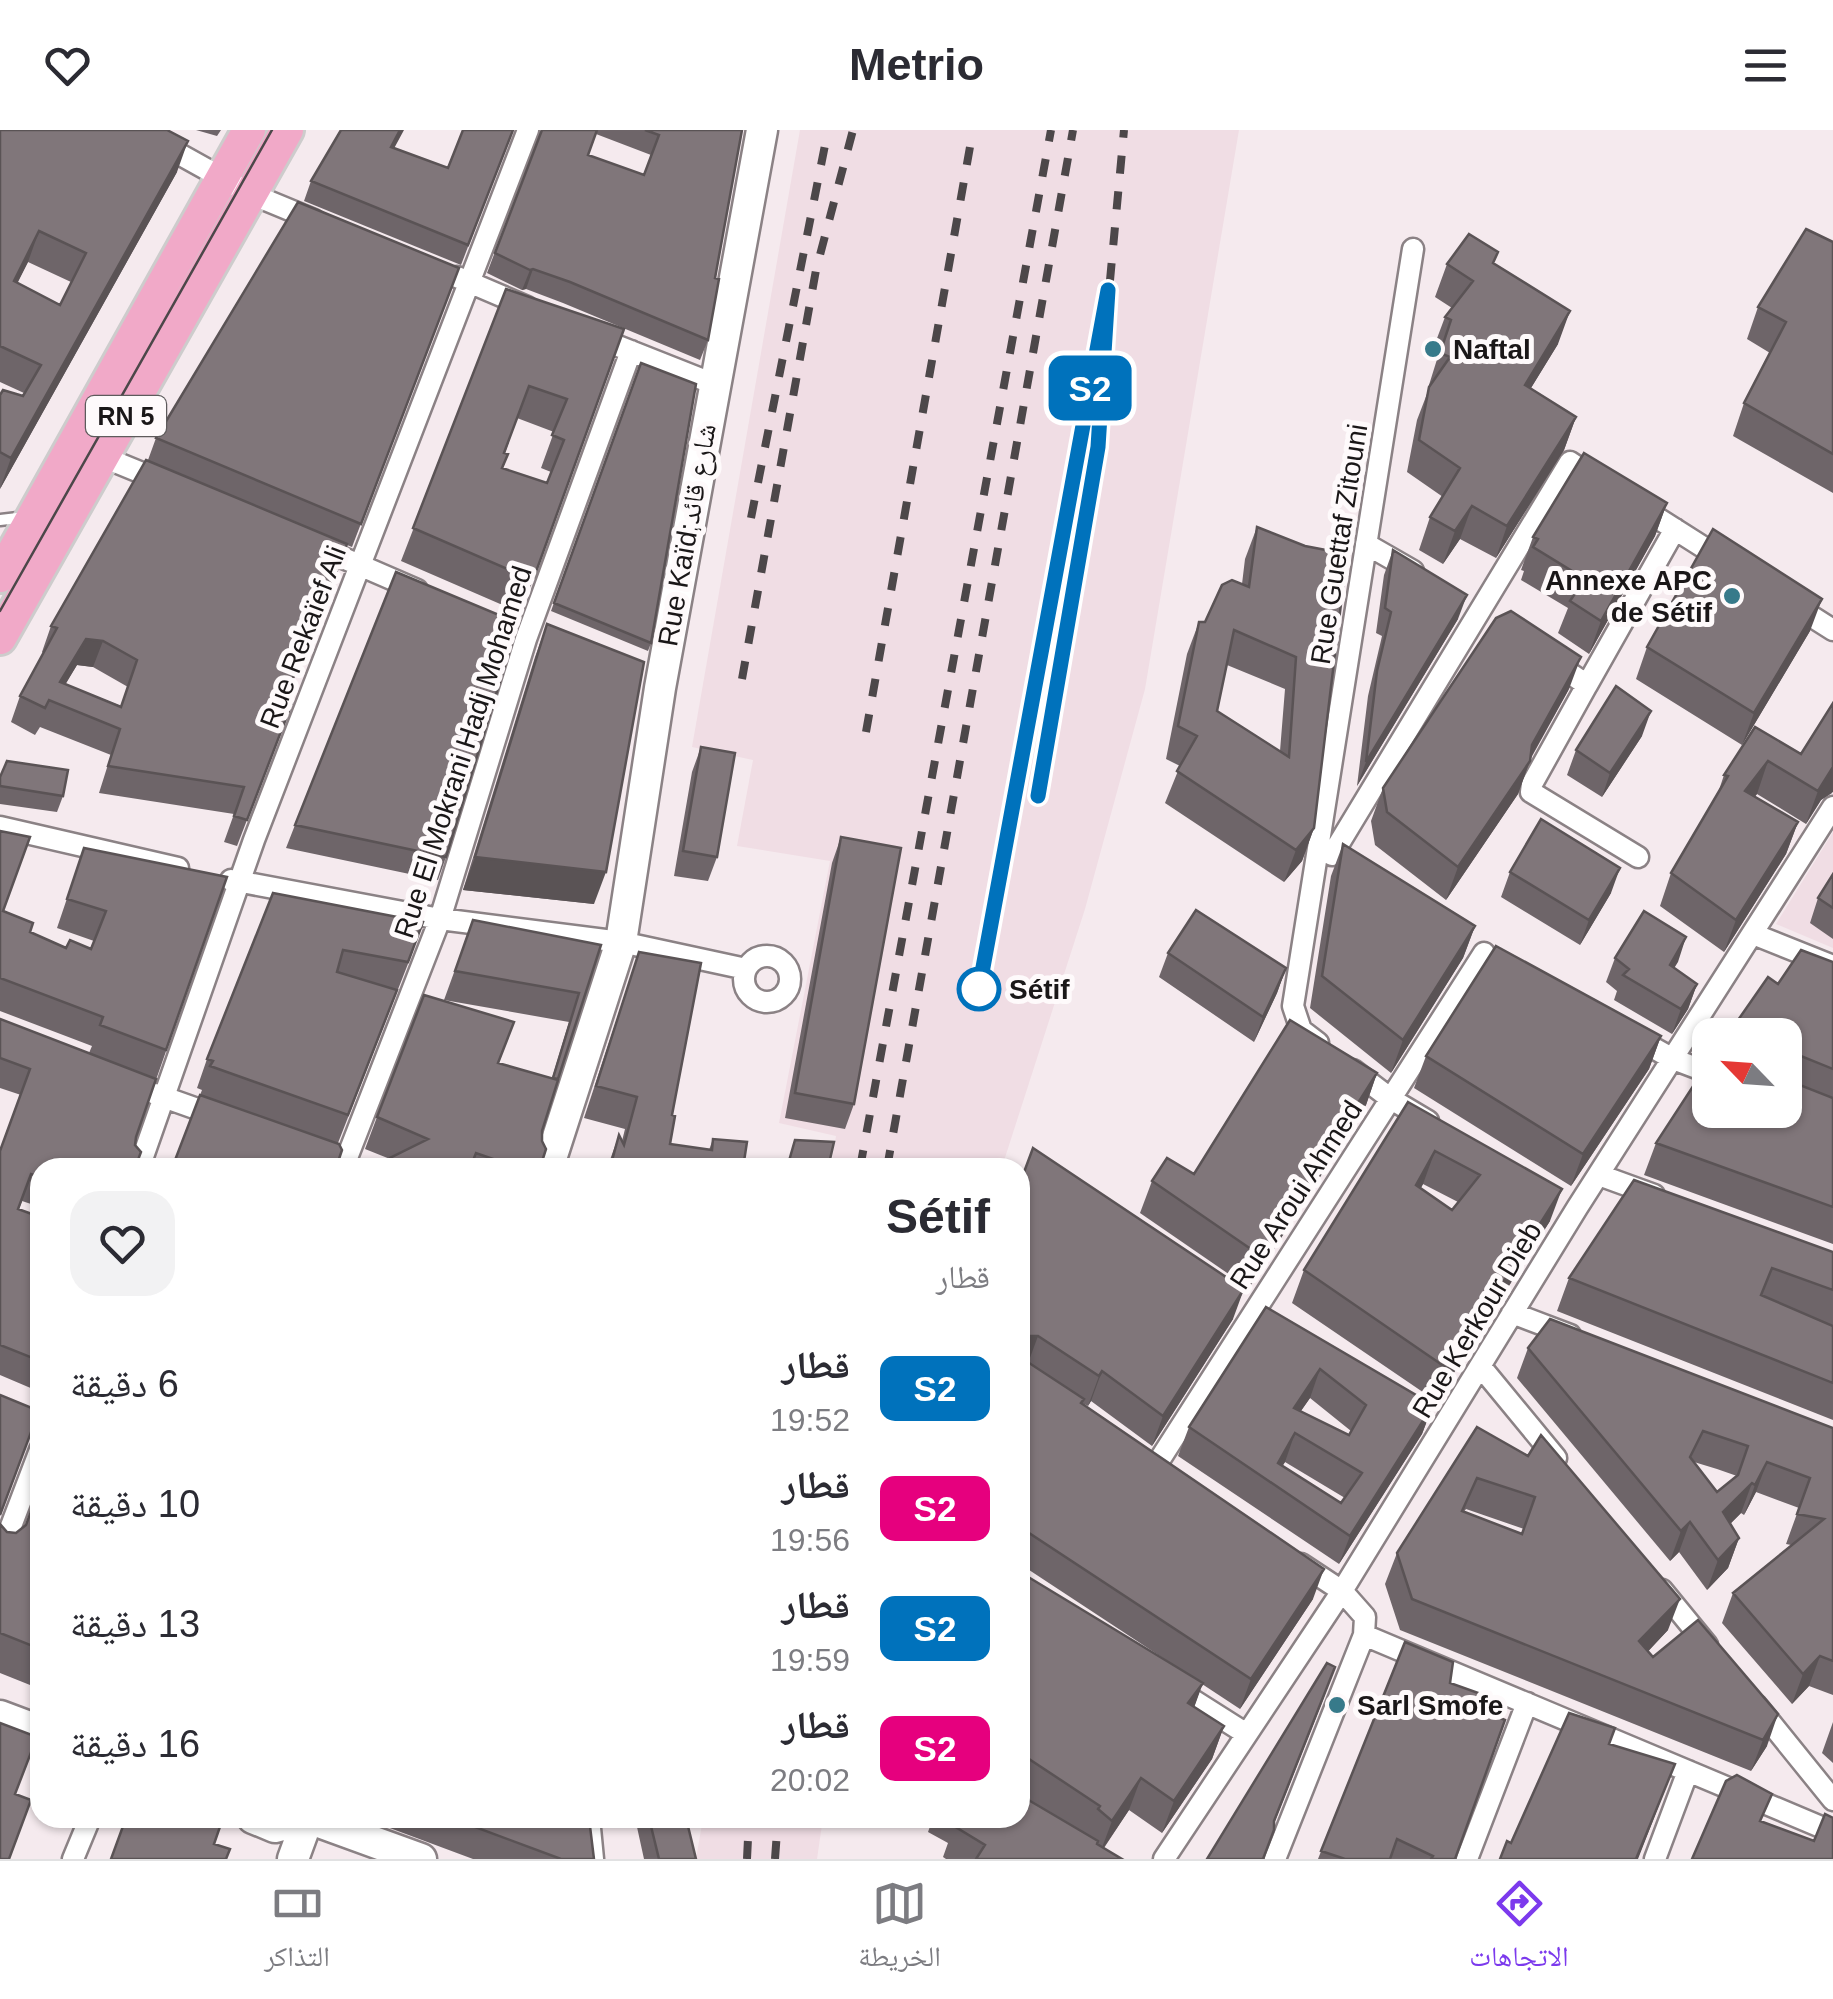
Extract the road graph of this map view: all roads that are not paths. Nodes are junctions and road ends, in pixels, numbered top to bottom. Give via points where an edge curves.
1 (136, 130) edge
2 (250, 130) edge
3 (287, 130) edge
4 (528, 130) edge
5 (762, 130) edge
6 (236, 186) junction
7 (342, 231) edge
8 (1413, 249) dead end
9 (432, 267) edge
10 (468, 282) junction
11 (541, 313) edge
12 (595, 336) edge
13 (631, 351) junction
14 (714, 384) junction
15 (103, 456) junction
16 (176, 487) edge
17 (16, 518) edge
18 (1675, 529) junction
19 (296, 538) edge
20 (1366, 544) junction
21 (360, 565) junction
22 (1738, 570) edge
23 (0, 576) edge
24 (1430, 582) edge
25 (1770, 590) edge
26 (443, 602) edge
27 (1833, 630) edge
28 (0, 638) edge
29 (1540, 653) edge
30 (1587, 685) junction
31 (1833, 807) edge
32 (0, 827) edge
33 (1333, 856) junction
34 (1638, 857) dead end
35 (241, 882) junction
36 (440, 919) junction
37 (1753, 934) junction
38 (621, 942) junction
39 (1484, 953) dead end
40 (1833, 966) edge
41 (746, 969) dead end
42 (1608, 1022) edge
43 (1673, 1059) junction
44 (1692, 1066) edge
45 (127, 1083) edge
46 (164, 1097) junction
47 (1391, 1099) junction
48 (236, 1122) edge
49 (1442, 1129) edge
50 (143, 1158) edge
51 (347, 1158) edge
52 (551, 1158) edge
53 (1599, 1175) junction
54 (1671, 1202) edge
55 (1512, 1313) junction
56 (1584, 1340) edge
57 (1481, 1367) junction
58 (1155, 1467) edge
59 (1569, 1475) edge
60 (30, 1476) edge
61 (1280, 1550) edge
62 (0, 1555) edge
63 (1645, 1568) edge
64 (1342, 1591) junction
65 (1364, 1635) junction
66 (1720, 1661) edge
67 (1148, 1672) edge
68 (1745, 1692) edge
69 (1527, 1703) junction
70 (0, 1716) edge
71 (30, 1727) edge
72 (1245, 1734) junction
73 (1688, 1771) junction
74 (1833, 1800) edge
75 (86, 1828) edge
76 (304, 1828) edge
77 (336, 1828) edge
78 (590, 1828) edge
79 (1833, 1832) edge
80 (73, 1859) edge
81 (292, 1859) edge
82 (421, 1859) edge
83 (593, 1859) edge
84 (1164, 1859) edge
85 (1276, 1859) edge
86 (1468, 1859) edge
87 (1655, 1859) edge

1 - 6 street
2 - 6 main road, RN 5
3 - 6 main road, RN 5
4 - 10 street, Rue Rekaïef Ali
5 - 14 street, Rue Kaïd;شارع قائد
6 - 7 street
6 - 15 main road, RN 5
6 - 17 main road, RN 5
8 - 20 street, Rue Guettaf Zitouni
9 - 10 street
10 - 11 street
10 - 21 street, Rue Rekaïef Ali
12 - 13 street
13 - 14 street
13 - 36 street, Rue El Mokrani Hadj Mohamed via 526,638
14 - 38 street, Rue Kaïd;شارع قائد via 651,685
15 - 16 street
15 - 28 main road, RN 5
17 - 23 main road, RN 5
18 - 22 street
18 - 30 street
18 - 33 street via 1570,462
19 - 21 street
20 - 24 street
20 - 33 street, Rue Guettaf Zitouni
21 - 26 street
21 - 35 street, Rue Rekaïef Ali
25 - 27 street
29 - 30 street
30 - 34 street via 1532,792
31 - 37 street, Rue Kerkour Dieb
32 - 35 street
33 - 47 street, Rue Guettaf Zitouni via 1292,1006 1301,1030
35 - 36 street
35 - 46 street, Rue Rekaïef Ali
36 - 38 street
36 - 51 street, Rue El Mokrani Hadj Mohamed
37 - 40 street
37 - 43 street, Rue Kerkour Dieb
38 - 41 street
38 - 52 street, Rue Kaïd;شارع قائد
39 - 47 street, Rue Aroui Ahmed
42 - 43 street
43 - 44 street
43 - 53 street, Rue Kerkour Dieb
45 - 46 street
46 - 48 street
46 - 50 street, Rue Rekaïef Ali
47 - 49 street, Rue Guettaf Zitouni
47 - 58 street, Rue Aroui Ahmed
53 - 54 street
53 - 55 street, Rue Kerkour Dieb via 1568,1203
55 - 56 street
55 - 57 street, Rue Kerkour Dieb
57 - 59 street
57 - 64 street, Rue Kerkour Dieb via 1436,1422
60 - 62 street
61 - 64 street
63 - 66 street
64 - 65 street via 1365,1617
64 - 72 street, Rue Kerkour Dieb
65 - 69 street
65 - 85 street
67 - 72 street
68 - 74 street
69 - 73 street
69 - 86 street
70 - 71 street
72 - 84 street, Rue Kerkour Dieb
73 - 79 street
73 - 87 street
75 - 80 street
76 - 81 street
77 - 82 street
78 - 83 street

